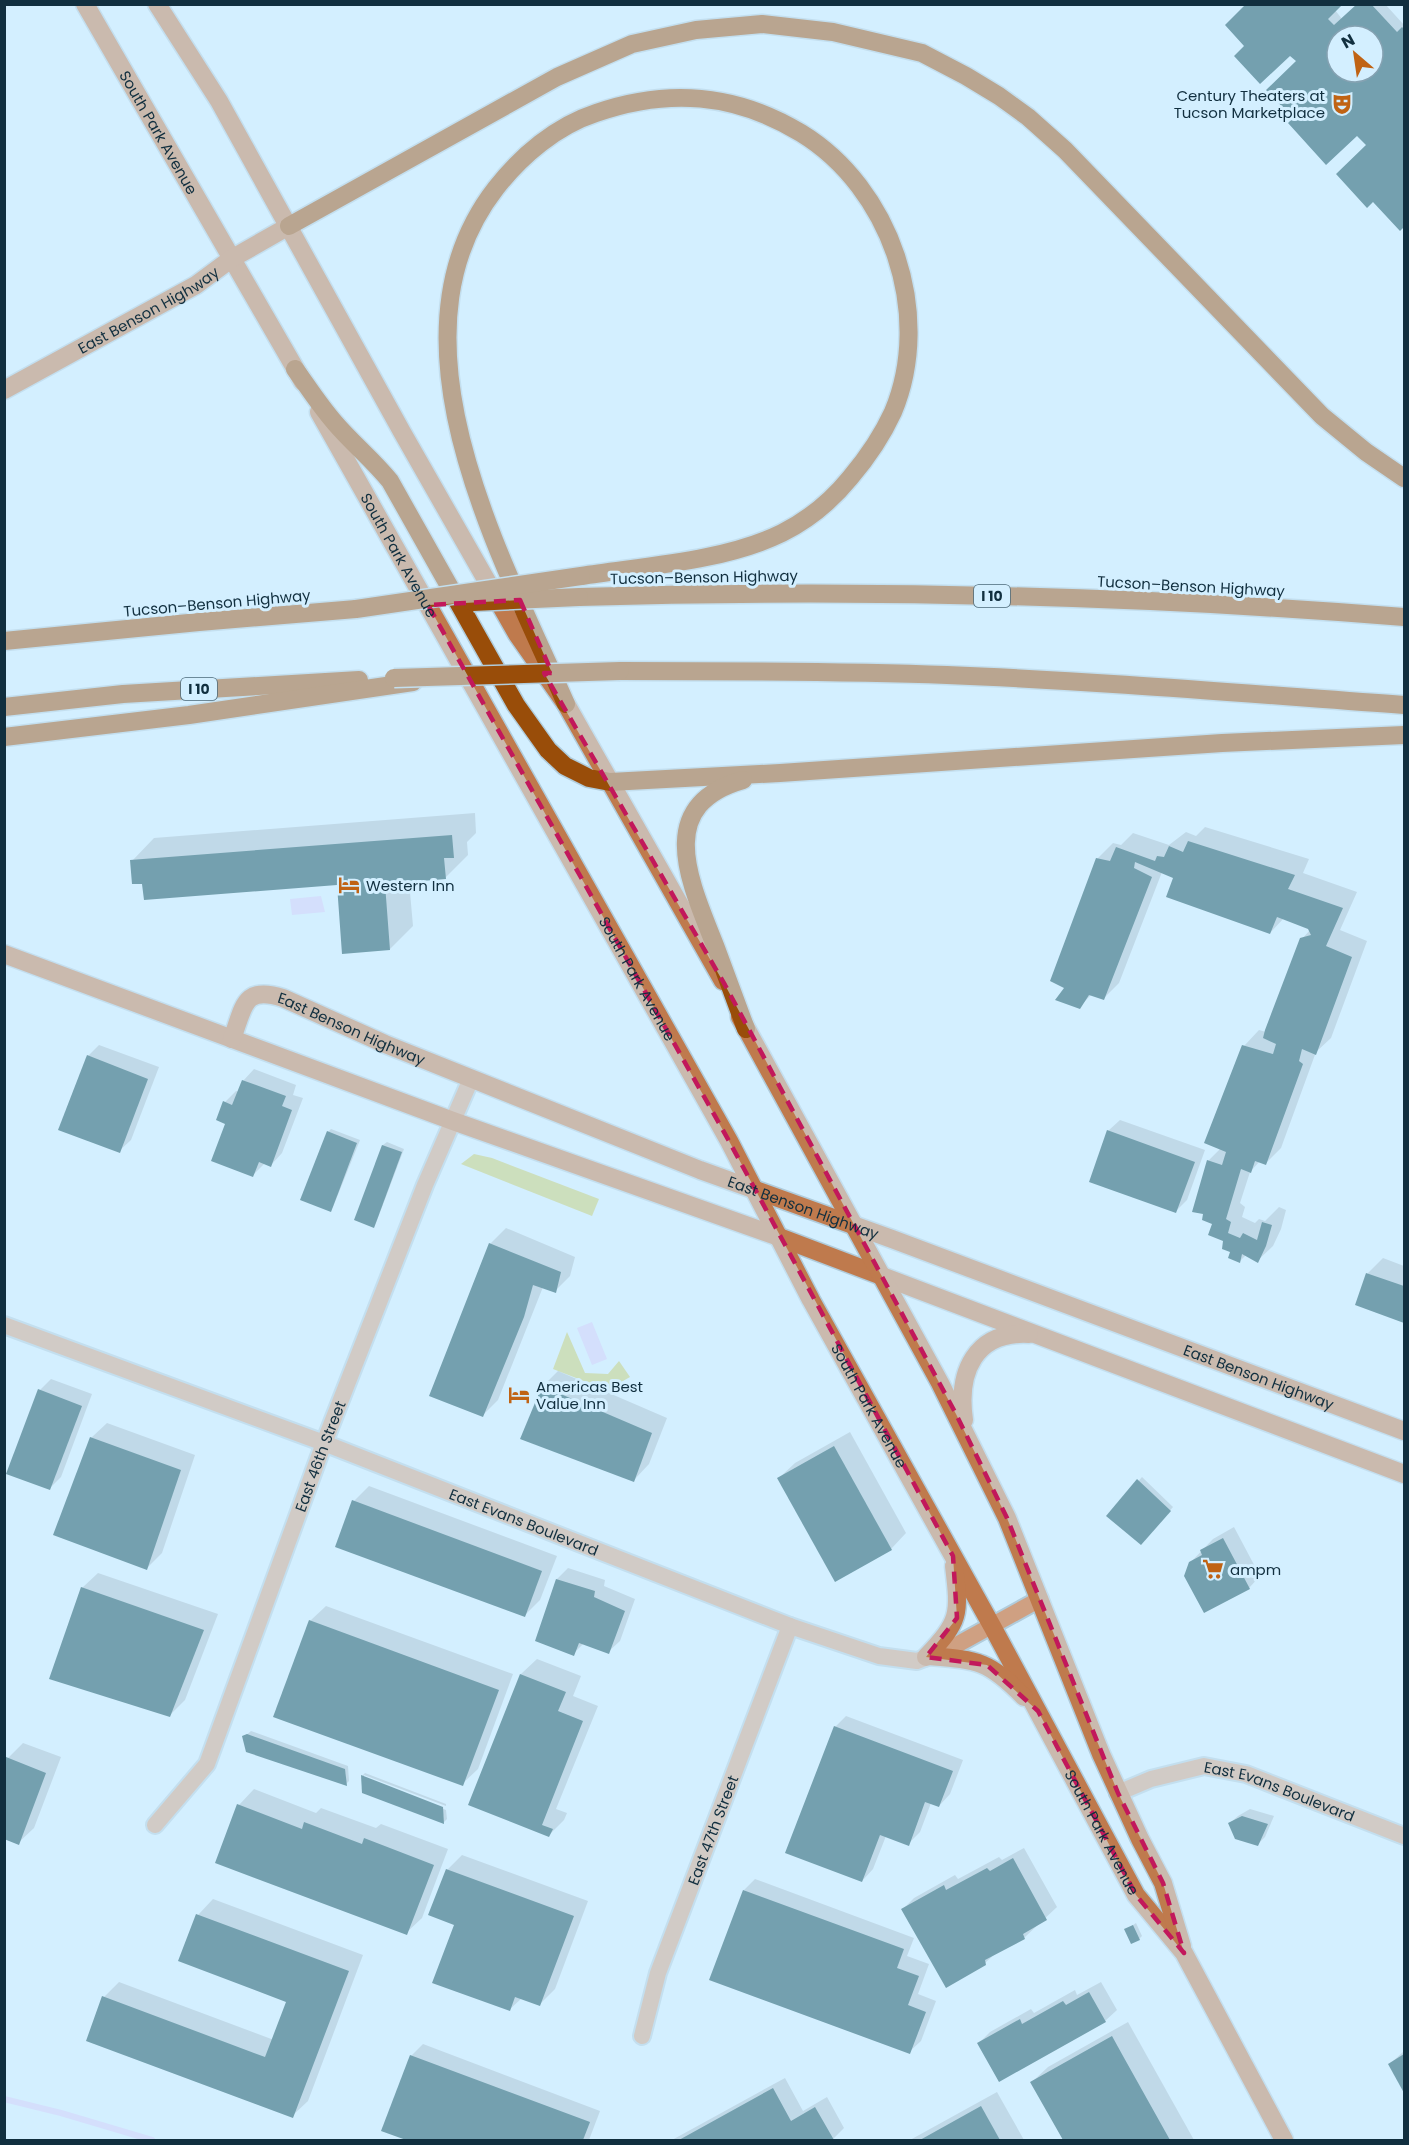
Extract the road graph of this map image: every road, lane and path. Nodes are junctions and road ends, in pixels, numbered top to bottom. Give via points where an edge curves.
1 (85, 4) edge
2 (158, 4) edge
3 (288, 226) junction
4 (231, 259) junction
5 (296, 369) junction
6 (4, 390) edge
7 (1404, 478) edge
8 (356, 609) junction
9 (1404, 617) edge
10 (4, 641) edge
11 (395, 681) junction
12 (566, 704) junction
13 (1404, 705) edge
14 (4, 707) edge
15 (1404, 735) edge
16 (4, 737) edge
17 (780, 773) junction
18 (610, 782) junction
19 (4, 954) edge
20 (746, 1029) junction
21 (232, 1039) junction
22 (471, 1078) junction
23 (453, 1121) junction
24 (754, 1190) junction
25 (853, 1225) junction
26 (779, 1237) junction
27 (882, 1277) junction
28 (4, 1325) edge
29 (1048, 1339) junction
30 (1404, 1431) edge
31 (324, 1443) junction
32 (970, 1445) junction
33 (1404, 1474) edge
34 (953, 1556) junction
35 (1040, 1599) junction
36 (790, 1626) junction
37 (992, 1626) junction
38 (927, 1657) junction
39 (1038, 1710) junction
40 (1118, 1793) junction
41 (155, 1825) dead end
42 (1404, 1836) edge
43 (1184, 1953) junction
44 (642, 2036) dead end
45 (1284, 2140) edge

1 - 4 main road, South Park Avenue
2 - 3 main road, South Park Avenue via 219,101
3 - 4 main road, East Benson Highway
3 - 7 highway via 558,77 632,45 696,30 762,24 885,43 922,53 966,76 1028,117 1065,150 1322,416
3 - 12 main road, South Park Avenue via 517,634
4 - 5 main road, South Park Avenue
4 - 6 main road, East Benson Highway via 196,285
5 - 18 highway via 334,421 390,481 516,705 548,750 565,766
5 - 24 main road, South Park Avenue
8 - 9 highway, Tucson–Benson Highway / I 10, bridge via 579,597 818,593 1078,597
8 - 10 highway, Tucson–Benson Highway / I 10
8 - 12 highway, bridge via 581,576 700,558 747,547 784,532 840,490 878,440 893,411 903,379 908,339 906,299 899,263 870,202 829,154 775,120 746,107 685,97 612,107 588,116 566,126 505,177 480,212 460,254 447,333 448,366 464,447 487,522
11 - 13 highway, I 10, bridge via 620,671 946,675
11 - 14 highway, I 10 via 123,694
11 - 16 highway via 189,715
12 - 18 main road, South Park Avenue
15 - 17 highway via 1222,743
17 - 18 highway
17 - 20 highway via 749,778 715,791 698,809 686,832 684,853 690,878
18 - 20 main road, South Park Avenue
19 - 21 main road
20 - 25 main road, South Park Avenue
21 - 22 main road, East Benson Highway via 246,1002 254,995 267,993
21 - 23 main road
22 - 23 street, East 46th Street
22 - 24 main road, East Benson Highway
23 - 26 main road
23 - 31 street, East 46th Street
24 - 25 main road, East Benson Highway
24 - 26 main road, South Park Avenue
25 - 27 main road, South Park Avenue
25 - 30 main road, East Benson Highway
26 - 27 main road
26 - 34 main road, South Park Avenue
27 - 29 main road
27 - 32 main road, South Park Avenue
28 - 31 street, East Evans Boulevard
29 - 32 main road via 1030,1334 1003,1336 975,1357 963,1379 962,1392
29 - 33 main road
31 - 36 street, East Evans Boulevard
31 - 41 street, East 46th Street via 207,1764
32 - 35 main road, South Park Avenue via 1007,1518
34 - 37 main road, South Park Avenue
34 - 38 main road via 957,1618
35 - 37 street, East Evans Boulevard
35 - 40 main road, South Park Avenue
36 - 38 street, East Evans Boulevard via 879,1656 917,1660
36 - 44 street, East 47th Street via 658,1973
37 - 38 street, East Evans Boulevard
37 - 39 main road, South Park Avenue
38 - 39 main road via 970,1659 987,1665
39 - 43 main road, South Park Avenue via 1136,1895
40 - 42 street, East Evans Boulevard via 1151,1779 1204,1766 1246,1774
40 - 43 main road, South Park Avenue via 1163,1883
43 - 45 main road, South Park Avenue

